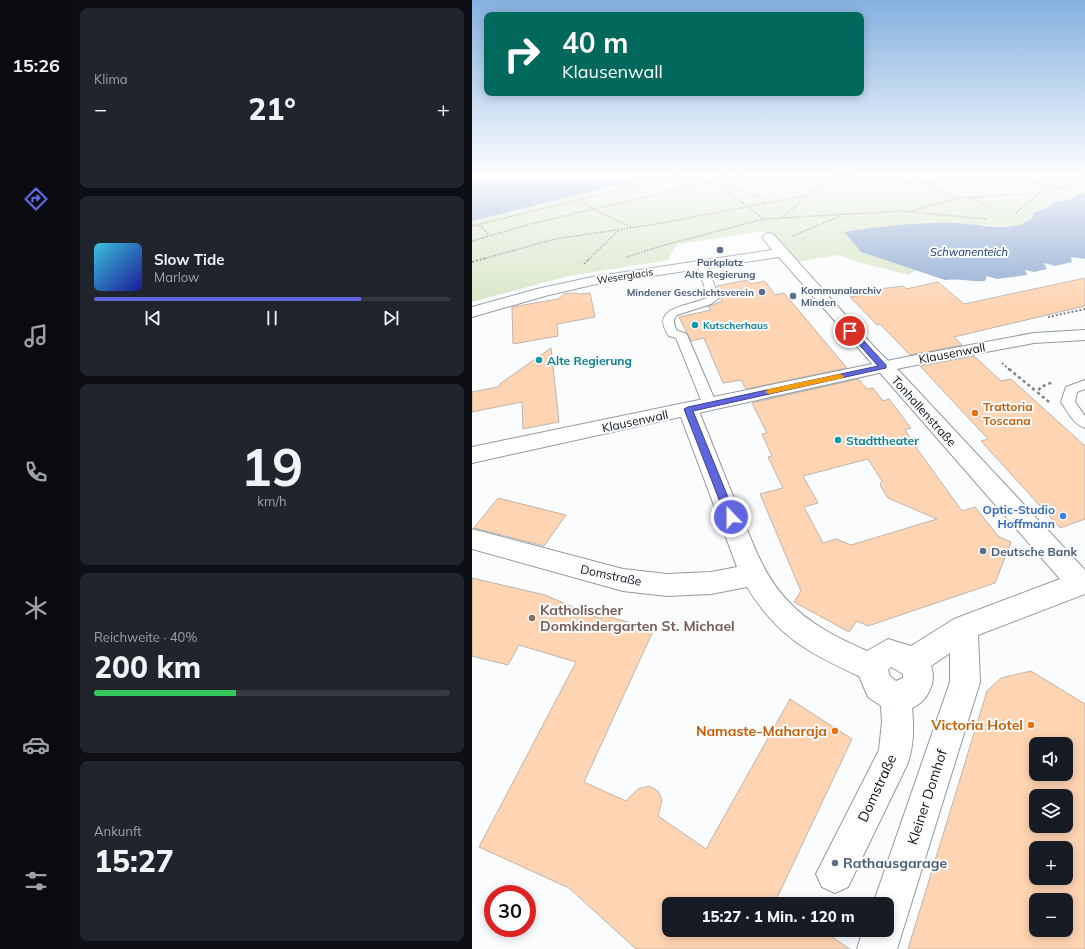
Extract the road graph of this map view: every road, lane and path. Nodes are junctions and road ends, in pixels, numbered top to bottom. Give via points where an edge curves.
1 (503, 218) edge
2 (557, 218) edge
3 (613, 218) edge
4 (682, 218) edge
5 (763, 218) edge
6 (777, 218) edge
7 (836, 218) edge
8 (979, 218) edge
9 (986, 219) dead end
10 (476, 225) junction
11 (472, 226) edge
12 (631, 227) junction
13 (620, 230) junction
14 (490, 235) junction
15 (768, 237) dead end
16 (791, 237) dead end
17 (472, 241) edge
18 (781, 253) junction
19 (472, 262) edge
20 (702, 265) junction
21 (579, 268) dead end
22 (472, 312) edge
23 (1085, 320) edge
24 (1061, 332) junction
25 (1085, 334) edge
26 (997, 359) dead end
27 (883, 367) junction
28 (1085, 384) edge
29 (1037, 392) dead end
30 (710, 404) junction
31 (688, 409) junction
32 (1083, 415) edge
33 (472, 455) edge
34 (472, 539) edge
35 (754, 575) junction
36 (1082, 583) edge
37 (964, 628) junction
38 (912, 662) junction
39 (873, 668) junction
40 (896, 697) junction
41 (835, 874) dead end
42 (894, 898) edge
43 (881, 937) edge
44 (877, 949) edge

1 - 10 path
2 - 14 path
3 - 12 path
4 - 12 path
5 - 6 path
7 - 16 path
8 - 9 path
10 - 11 path
10 - 14 path via 482,226
12 - 13 path
13 - 19 path via 555,239
13 - 21 path
14 - 17 path
15 - 18 street, Tonhallenstraße
18 - 20 street, Weserglacis
18 - 27 street, Tonhallenstraße
20 - 22 street, Weserglacis via 542,292
20 - 30 lane via 714,298 701,305 674,312 667,322 673,334 681,335
23 - 24 street, Klausenwall
24 - 25 street, Klausenwall
24 - 27 street, Klausenwall
26 - 29 path
27 - 30 street, Klausenwall
27 - 36 street, Tonhallenstraße
28 - 32 lane via 1071,390 1068,402
30 - 31 street, Klausenwall
31 - 33 street, Klausenwall
31 - 35 street
34 - 35 street, Domstraße via 623,580 667,585 711,583
35 - 39 street via 766,596 788,621 821,644
36 - 37 street
37 - 38 street
37 - 42 street, Kleiner Domhof via 965,682
38 - 39 street via 905,656 888,653 881,656
38 - 40 street via 917,669 917,686 912,692
39 - 40 street via 874,678 879,687
40 - 41 street, Domstraße via 898,722 895,752
43 - 44 street

